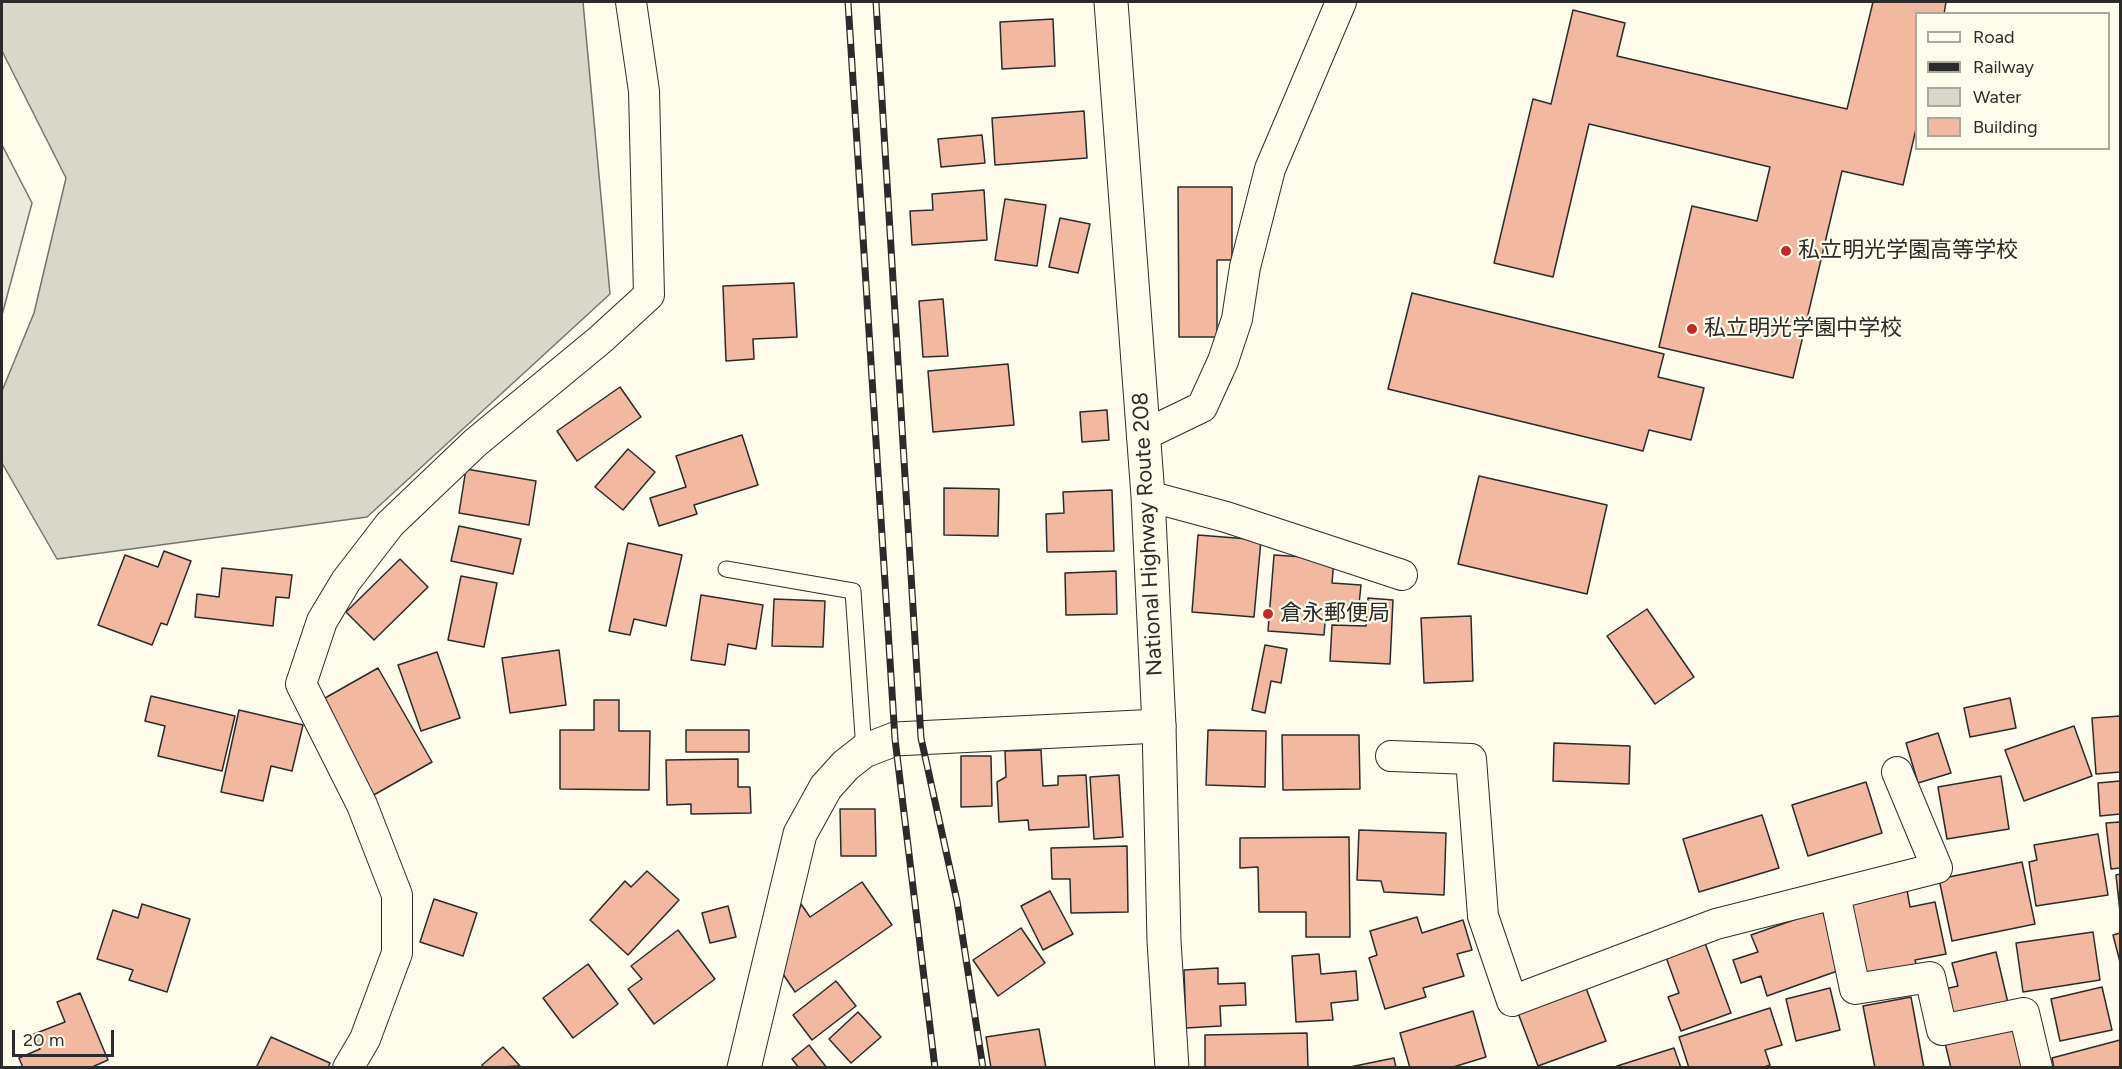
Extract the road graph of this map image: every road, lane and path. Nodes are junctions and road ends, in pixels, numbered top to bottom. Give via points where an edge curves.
1 (631, 2) edge
2 (1111, 2) edge
3 (1341, 2) edge
4 (1142, 436) junction
5 (1148, 496) junction
6 (726, 569) dead end
7 (1402, 574) dead end
8 (1159, 726) junction
9 (864, 751) junction
10 (1391, 756) dead end
11 (1897, 772) dead end
12 (1835, 894) junction
13 (348, 1068) edge
14 (744, 1068) edge
15 (1172, 1068) edge
16 (2037, 1068) edge

1 - 13 street via 644,91 649,295 475,443 390,524 346,581 322,621 301,684 362,805 397,895 397,953 365,1040
2 - 4 main road, National Highway Route 208
3 - 4 street via 1270,169 1245,267 1237,319 1223,362 1202,407
4 - 5 main road, National Highway Route 208
5 - 7 street
5 - 8 main road, National Highway Route 208
6 - 9 lane via 853,591
8 - 9 main road via 894,739
8 - 15 main road, National Highway Route 208 via 1164,940
9 - 14 main road via 826,787 800,834
10 - 12 street via 1471,759 1483,916 1512,1001 1716,924
11 - 12 street via 1937,868
12 - 16 street via 1855,989 1930,977 1942,1030 2024,1013

